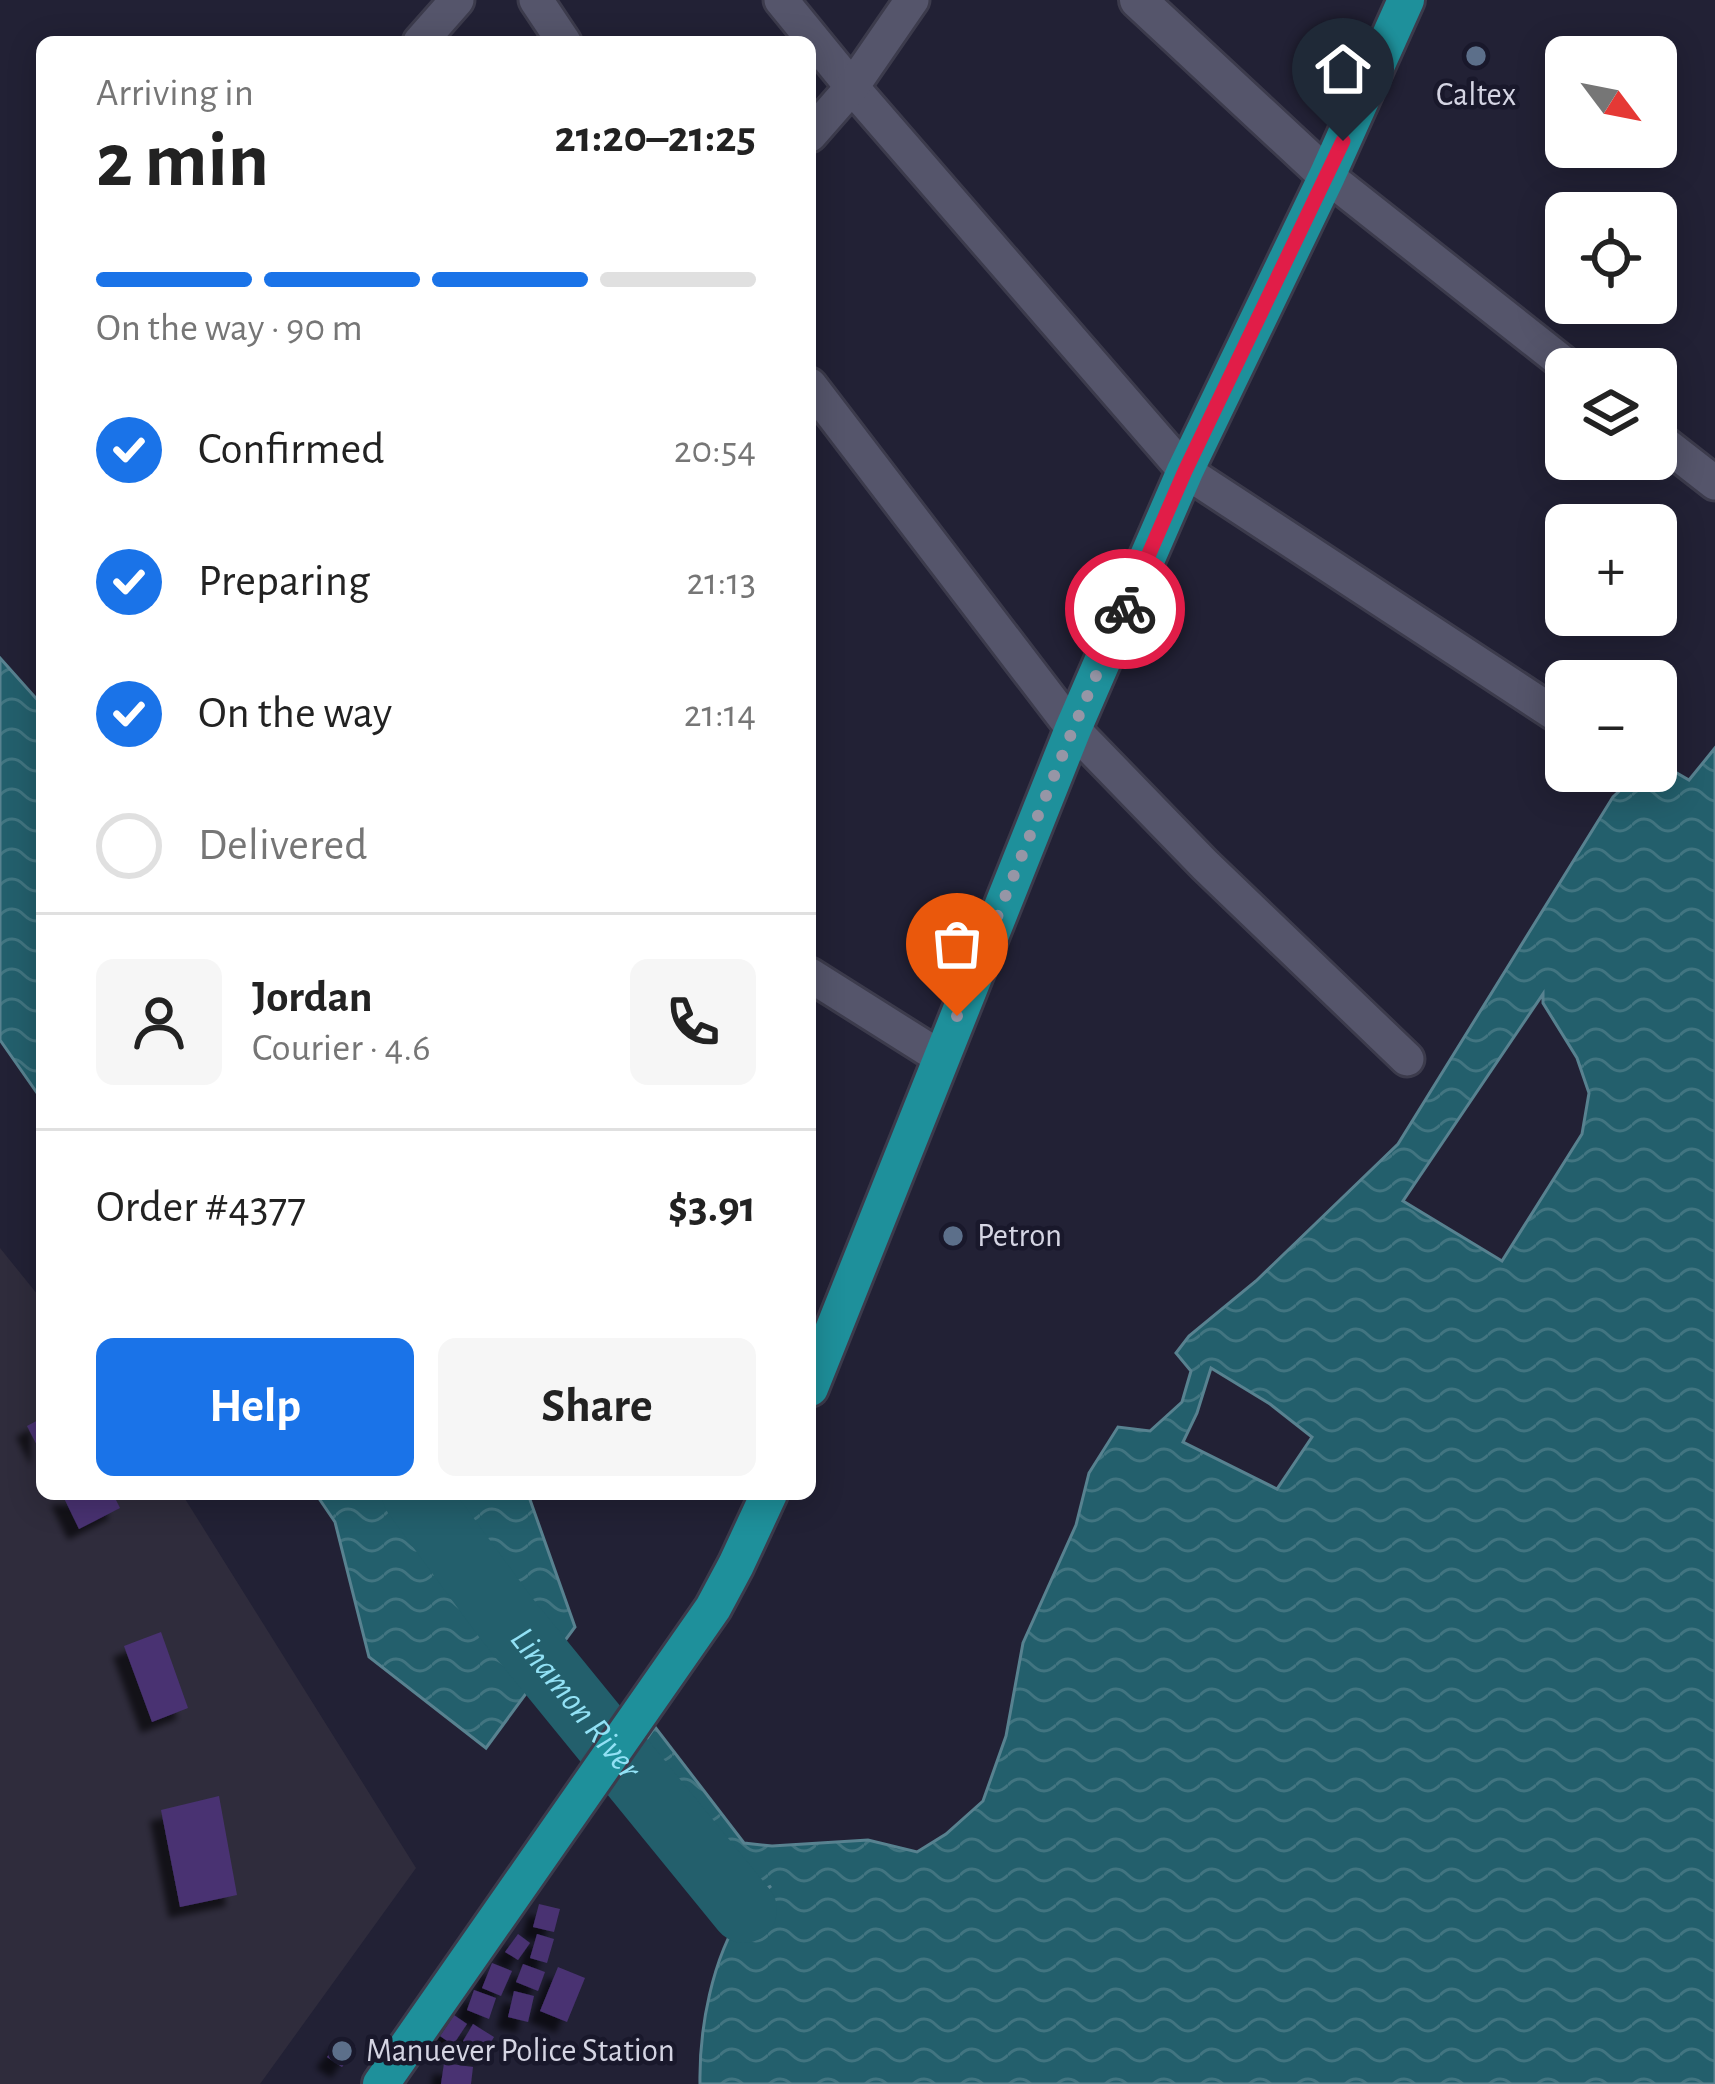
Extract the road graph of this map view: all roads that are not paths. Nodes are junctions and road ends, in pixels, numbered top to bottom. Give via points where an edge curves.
1 (457, 0) edge
2 (536, 0) edge
3 (781, 0) edge
4 (912, 0) edge
5 (1138, 0) edge
6 (1406, 0) edge
7 (425, 36) edge
8 (561, 36) edge
9 (810, 36) edge
10 (816, 43) edge
11 (852, 87) junction
12 (816, 128) edge
13 (1327, 176) junction
14 (1545, 348) edge
15 (816, 393) edge
16 (1677, 453) edge
17 (1185, 471) junction
18 (1715, 483) edge
19 (1545, 707) edge
20 (1073, 729) junction
21 (816, 979) edge
22 (940, 1057) junction
23 (1407, 1059) dead end
24 (816, 1373) edge
25 (766, 1500) edge
26 (381, 2084) edge

1 - 7 street
2 - 8 street
3 - 9 street
4 - 11 street
5 - 13 main road
6 - 13 highway
10 - 11 street
11 - 12 street
11 - 17 street
13 - 14 street
13 - 17 highway
15 - 20 street
16 - 18 street
17 - 19 street
17 - 20 highway
20 - 22 highway
20 - 23 street
21 - 22 street
22 - 24 highway
25 - 26 highway via 713,1608

